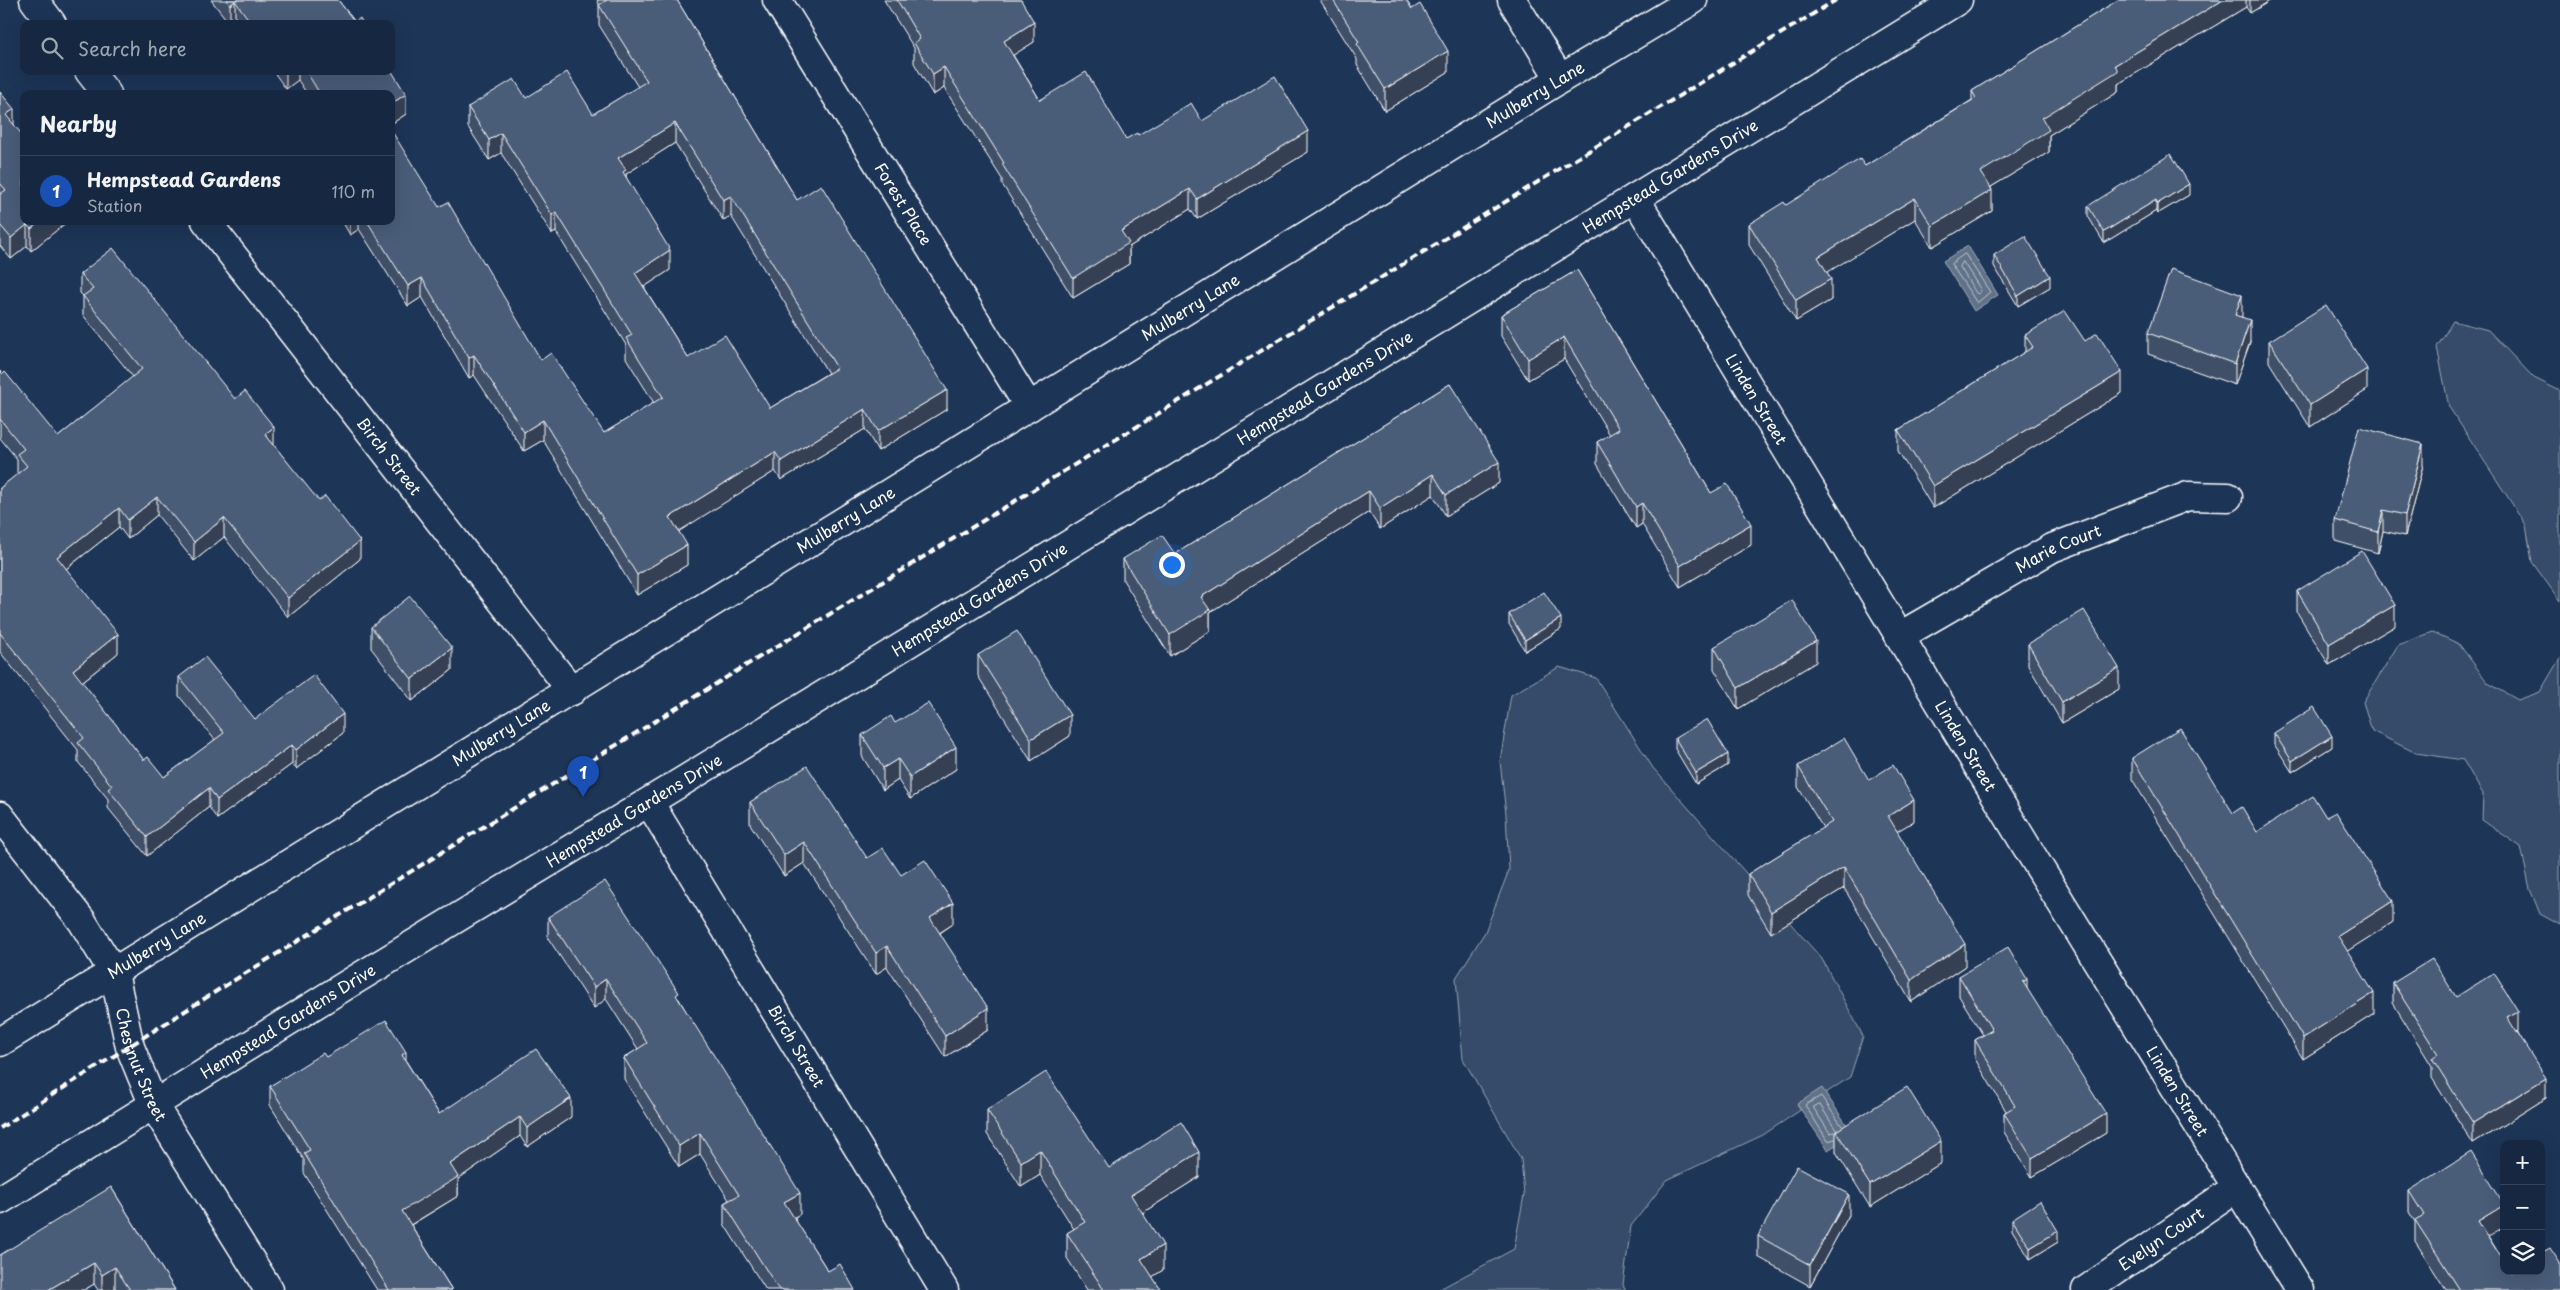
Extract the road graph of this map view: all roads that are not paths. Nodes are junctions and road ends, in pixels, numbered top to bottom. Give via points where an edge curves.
1 (34, 0) edge
2 (777, 0) edge
3 (1512, 0) edge
4 (1693, 0) edge
5 (1958, 0) edge
6 (49, 20) edge
7 (92, 75) edge
8 (1560, 79) junction
9 (104, 90) edge
10 (1635, 198) junction
11 (209, 225) edge
12 (1029, 407) junction
13 (2228, 497) dead end
14 (1900, 636) junction
15 (572, 691) junction
16 (649, 802) junction
17 (0, 816) edge
18 (114, 973) junction
19 (0, 1042) edge
20 (154, 1106) junction
21 (2236, 1188) junction
22 (0, 1200) edge
23 (269, 1290) edge
24 (944, 1290) edge
25 (2086, 1290) edge
26 (2300, 1290) edge

1 - 6 street
2 - 12 street, Forest Place
3 - 8 street
4 - 8 street, Mulberry Lane
5 - 10 street, Hempstead Gardens Drive
7 - 9 street
8 - 12 street, Mulberry Lane
10 - 14 street, Linden Street
10 - 16 street, Hempstead Gardens Drive
11 - 15 street, Birch Street
12 - 15 street, Mulberry Lane
13 - 14 street, Marie Court via 2188,496 2052,548
14 - 21 street, Linden Street
15 - 18 street, Mulberry Lane
16 - 20 street, Hempstead Gardens Drive
16 - 24 street, Birch Street
17 - 18 street, Chestnut Street via 82,921
18 - 19 street, Mulberry Lane
18 - 20 street, Chestnut Street via 130,1047
20 - 22 street, Hempstead Gardens Drive
20 - 23 street, Chestnut Street
21 - 25 street, Evelyn Court
21 - 26 street, Linden Street

